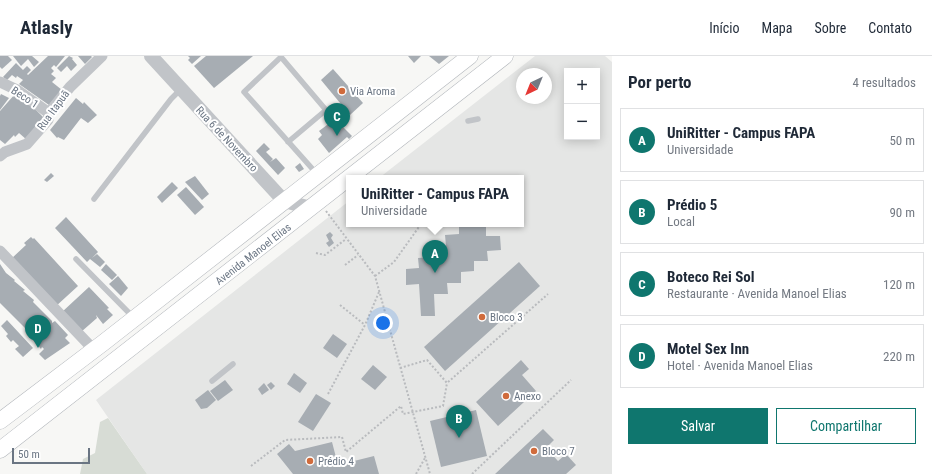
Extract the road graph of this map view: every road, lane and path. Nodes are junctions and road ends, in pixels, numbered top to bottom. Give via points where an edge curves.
1 (102, 56) edge
2 (151, 56) edge
3 (470, 56) edge
4 (505, 56) edge
5 (0, 82) edge
6 (181, 89) junction
7 (49, 113) junction
8 (478, 119) dead end
9 (468, 121) dead end
10 (288, 142) junction
11 (0, 156) edge
12 (317, 174) junction
13 (353, 175) edge
14 (346, 181) edge
15 (94, 199) dead end
16 (284, 201) junction
17 (315, 205) junction
18 (419, 227) edge
19 (346, 239) junction
20 (0, 251) edge
21 (316, 253) dead end
22 (358, 254) junction
23 (76, 259) dead end
24 (345, 265) dead end
25 (375, 276) junction
26 (379, 292) junction
27 (548, 294) dead end
28 (340, 305) dead end
29 (134, 318) junction
30 (365, 325) junction
31 (99, 347) junction
32 (117, 359) junction
33 (233, 364) dead end
34 (400, 368) junction
35 (571, 380) dead end
36 (212, 381) dead end
37 (447, 383) junction
38 (328, 394) dead end
39 (412, 412) junction
40 (0, 421) edge
41 (0, 450) edge
42 (425, 458) junction
43 (251, 466) dead end
44 (416, 474) edge
45 (430, 474) edge
46 (472, 474) edge

1 - 7 street, Rua Itapuã via 70,87
2 - 6 street, Rua 6 de Novembro
3 - 12 main road, Avenida Manoel Elias
4 - 13 main road, Avenida Manoel Elias
5 - 7 street, Beco 1
6 - 15 lane
6 - 16 street, Rua 6 de Novembro
7 - 11 street, Rua Itapuã via 48,120 27,144
8 - 9 lane
10 - 10 lane via 244,92 281,57 326,110
10 - 12 lane
12 - 16 main road, Avenida Manoel Elias
14 - 17 main road, Avenida Manoel Elias
16 - 17 street
16 - 29 main road, Avenida Manoel Elias
17 - 19 path
17 - 32 main road, Avenida Manoel Elias
18 - 25 path via 394,262
19 - 21 path via 326,255
19 - 22 path
20 - 31 street
22 - 24 path
22 - 25 path
23 - 29 lane
25 - 26 path
26 - 30 path
26 - 34 path
27 - 37 path
28 - 30 path
29 - 31 main road, Avenida Manoel Elias
30 - 38 path
31 - 32 main road
31 - 40 main road, Avenida Manoel Elias
32 - 41 main road, Avenida Manoel Elias
33 - 36 lane
34 - 37 path via 427,360
34 - 39 path
35 - 46 path
37 - 39 path via 443,406
39 - 42 path
39 - 43 path via 402,414 400,406 346,452 342,437 285,440
42 - 44 path
42 - 45 path

